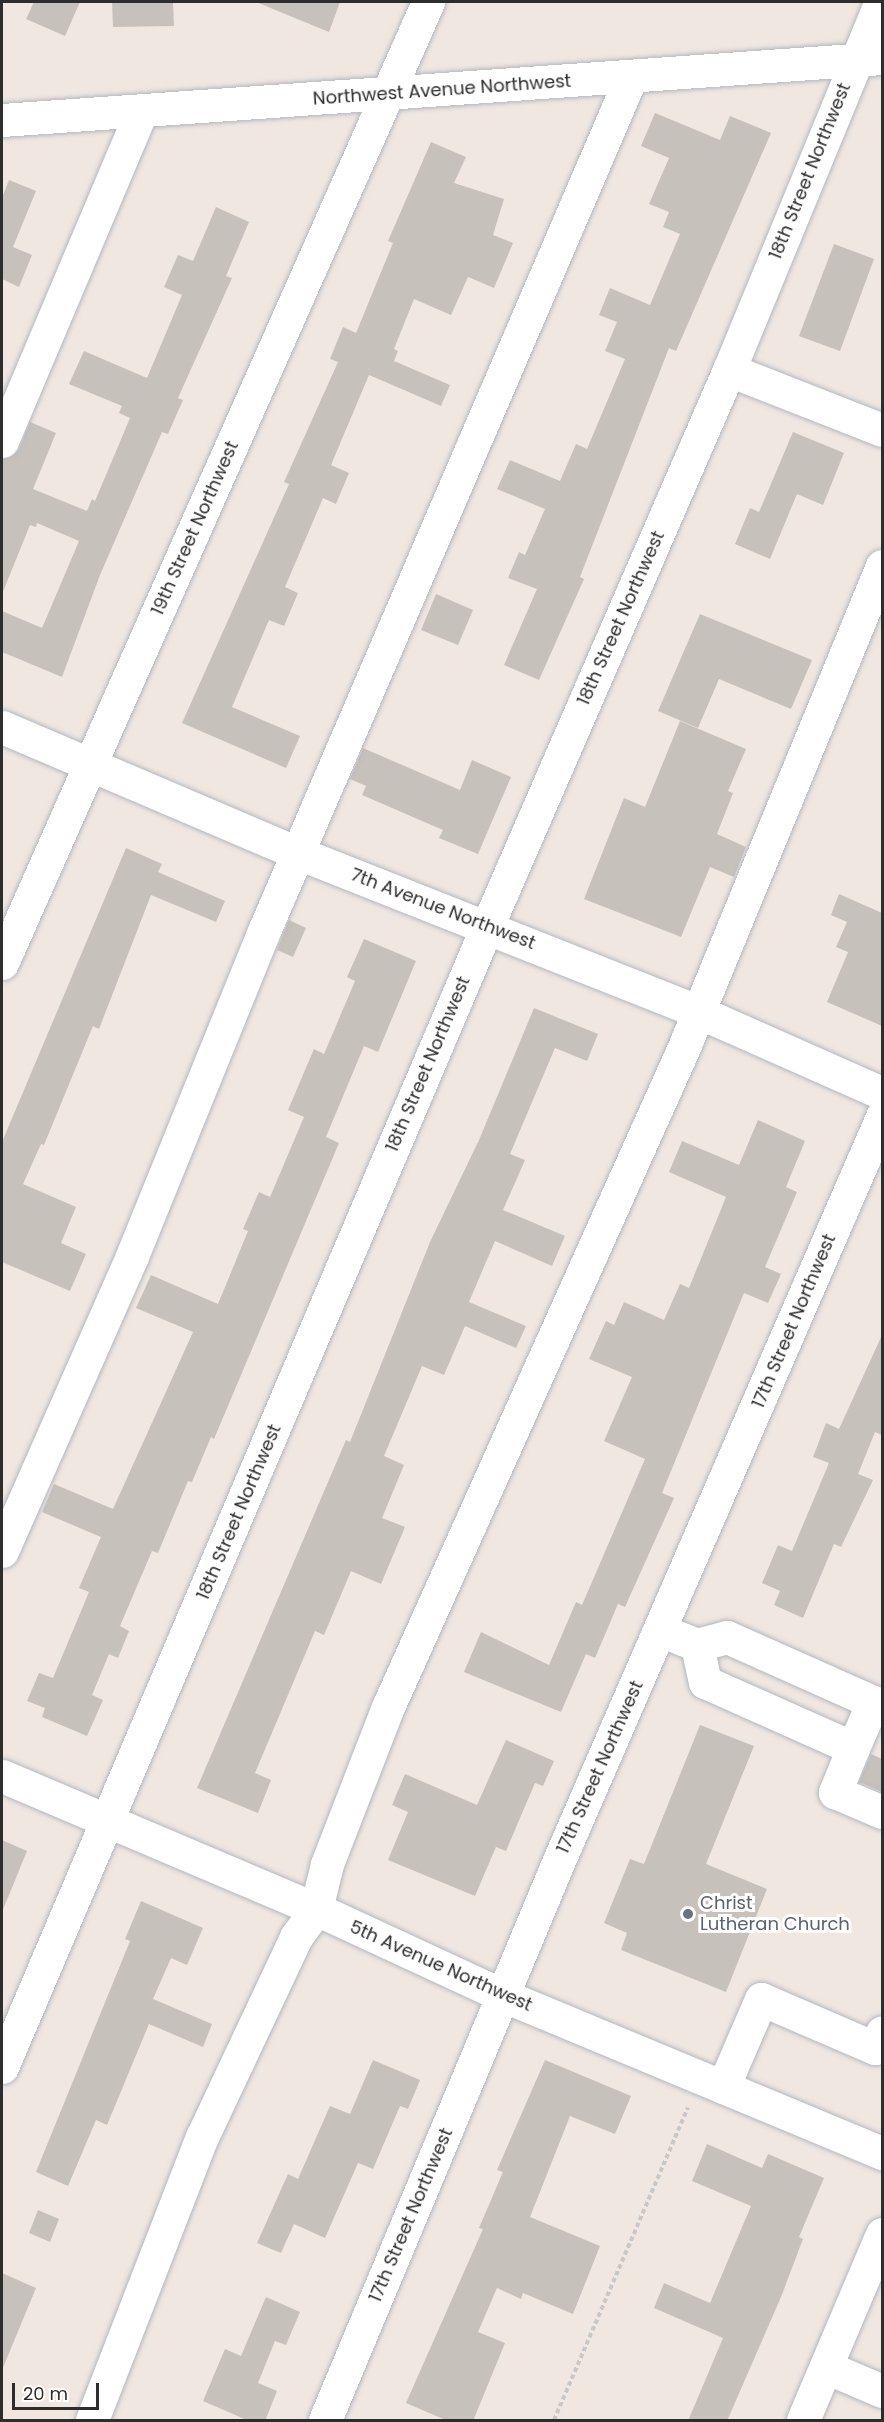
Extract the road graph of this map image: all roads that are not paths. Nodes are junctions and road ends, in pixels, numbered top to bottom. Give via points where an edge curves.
1 (428, 2) edge
2 (881, 2) edge
3 (868, 60) edge
4 (631, 77) junction
5 (388, 93) junction
6 (142, 110) junction
7 (2, 120) edge
8 (729, 370) junction
9 (882, 430) edge
10 (2, 441) edge
11 (882, 566) edge
12 (2, 727) edge
13 (90, 765) junction
14 (298, 853) junction
15 (486, 929) junction
16 (2, 963) edge
17 (699, 1012) junction
18 (882, 1093) edge
19 (882, 1117) edge
20 (2, 1551) edge
21 (660, 1630) junction
22 (697, 1645) junction
23 (853, 1748) junction
24 (2, 1776) edge
25 (882, 1812) edge
26 (108, 1821) junction
27 (316, 1909) junction
28 (502, 1995) junction
29 (882, 2032) edge
30 (2, 2067) edge
31 (723, 2086) junction
32 (882, 2153) edge
33 (882, 2234) edge
34 (826, 2367) junction
35 (882, 2391) edge
36 (92, 2421) edge
37 (325, 2421) edge
38 (803, 2421) edge

1 - 5 street, 19th Street Northwest
2 - 3 street, 18th Street Northwest
3 - 4 street, Northwest Avenue Northwest
3 - 8 street, 18th Street Northwest
4 - 5 street, Northwest Avenue Northwest
4 - 14 street
5 - 6 street, Northwest Avenue Northwest
5 - 13 street, 19th Street Northwest
6 - 7 street, Northwest Avenue Northwest
6 - 10 street
8 - 9 street
8 - 15 street, 18th Street Northwest
11 - 17 street
12 - 13 street, 7th Avenue Northwest
13 - 14 street, 7th Avenue Northwest
13 - 16 street, 19th Street Northwest
14 - 15 street, 7th Avenue Northwest
14 - 20 street via 132,1256
15 - 17 street, 7th Avenue Northwest via 517,937
15 - 26 street, 18th Street Northwest
17 - 18 street, 7th Avenue Northwest
17 - 27 street via 388,1707 327,1864
19 - 21 street, 17th Street Northwest
21 - 22 street
21 - 28 street, 17th Street Northwest
22 - 23 street via 705,1682
22 - 23 street via 727,1637 873,1702
23 - 25 street via 835,1792
24 - 26 street, 5th Avenue Northwest
26 - 27 street, 5th Avenue Northwest
26 - 30 street, 18th Street Northwest
27 - 28 street, 5th Avenue Northwest
27 - 36 street via 296,1937 202,2137
28 - 31 street, 5th Avenue Northwest
28 - 37 street, 17th Street Northwest
29 - 31 street via 875,2048 761,1999
31 - 32 street, 5th Avenue Northwest
33 - 34 street
34 - 35 street
34 - 38 street

